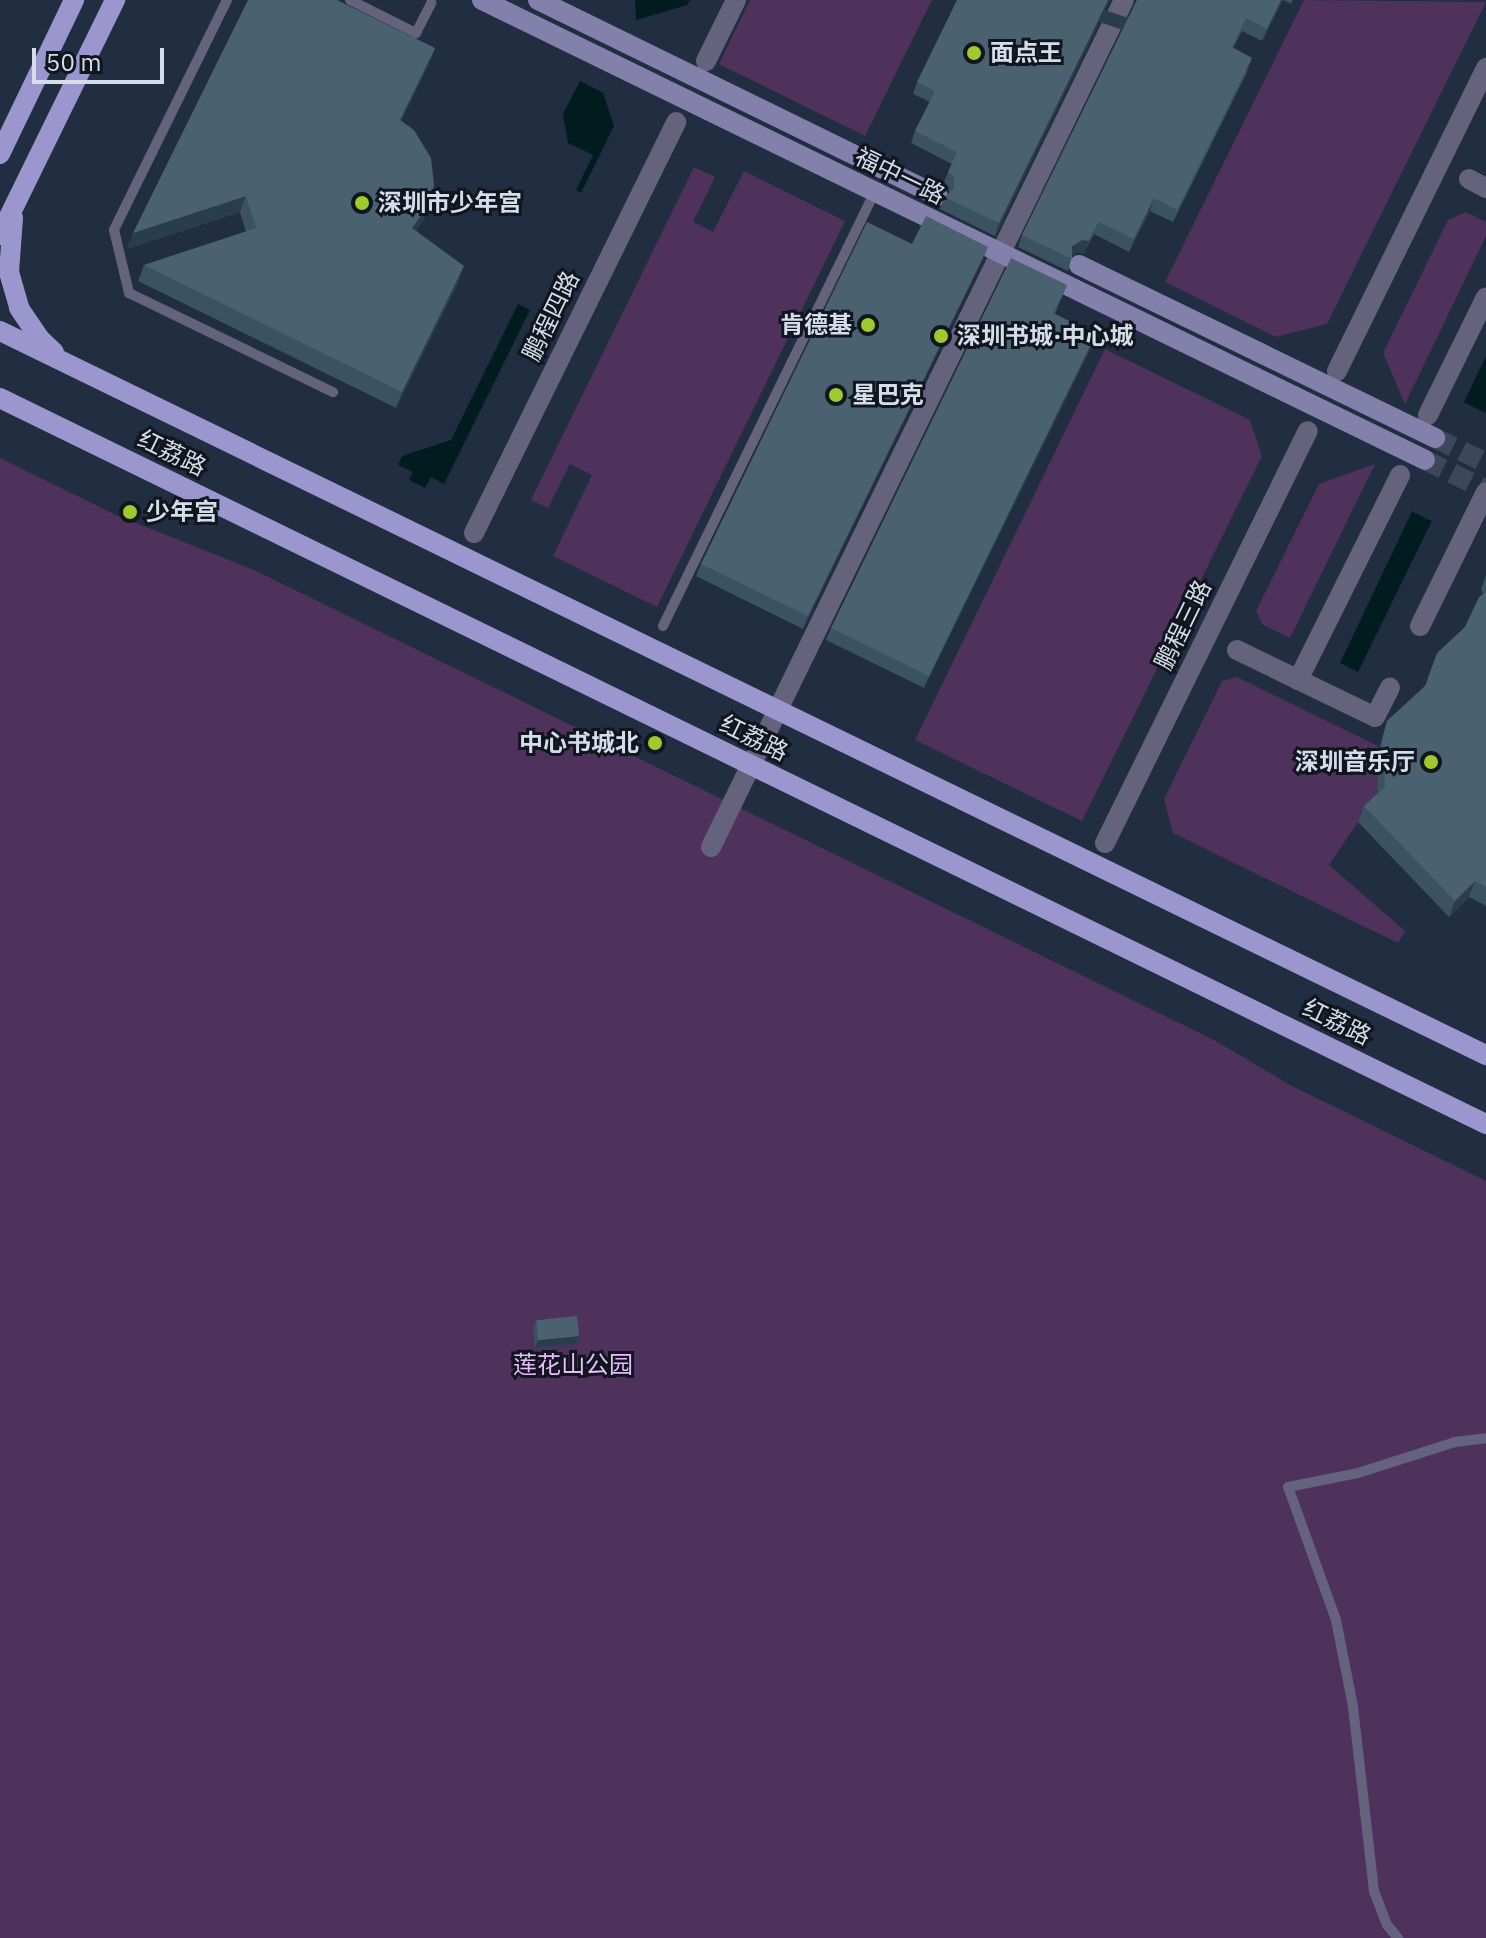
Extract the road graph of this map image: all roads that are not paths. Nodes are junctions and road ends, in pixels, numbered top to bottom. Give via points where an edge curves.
1 (74, 0) edge
2 (115, 0) edge
3 (227, 0) edge
4 (350, 0) edge
5 (482, 0) edge
6 (538, 0) edge
7 (736, 0) edge
8 (1124, 0) edge
9 (431, 3) dead end
10 (706, 61) dead end
11 (1486, 68) edge
12 (676, 122) dead end
13 (0, 154) edge
14 (874, 193) junction
15 (938, 196) dead end
16 (16, 202) junction
17 (0, 235) edge
18 (1079, 265) dead end
19 (1486, 297) edge
20 (0, 331) edge
21 (69, 365) junction
22 (1337, 371) dead end
23 (333, 392) dead end
24 (0, 398) edge
25 (1428, 415) dead end
26 (1308, 431) dead end
27 (1435, 438) tunnel mouth
28 (1425, 460) tunnel mouth
29 (1400, 475) dead end
30 (1486, 492) edge
31 (474, 533) dead end
32 (663, 626) dead end
33 (1420, 626) dead end
34 (1237, 650) dead end
35 (1298, 680) junction
36 (1390, 688) dead end
37 (1105, 843) dead end
38 (711, 847) dead end
39 (1486, 1055) edge
40 (1486, 1124) edge
41 (1486, 1438) edge
42 (1398, 1938) edge

1 - 13 main road
2 - 16 main road
3 - 23 lane via 114,230 129,293
4 - 9 lane via 416,33
5 - 14 street, 福中一路
6 - 15 street, 福中一路
7 - 10 street
8 - 38 street
11 - 22 street
12 - 31 street, 鹏程四路
14 - 28 street, 福中一路
14 - 32 lane
16 - 17 main road
16 - 21 main road via 9,272 19,308 40,339
18 - 27 street
19 - 25 street
20 - 21 main road, 红荔路
21 - 39 main road, 红荔路
24 - 40 main road, 红荔路
26 - 37 street, 鹏程三路
29 - 35 street
30 - 33 street
34 - 35 street
35 - 36 street via 1375,717
41 - 42 lane via 1288,1487 1336,1620 1353,1706 1374,1891

